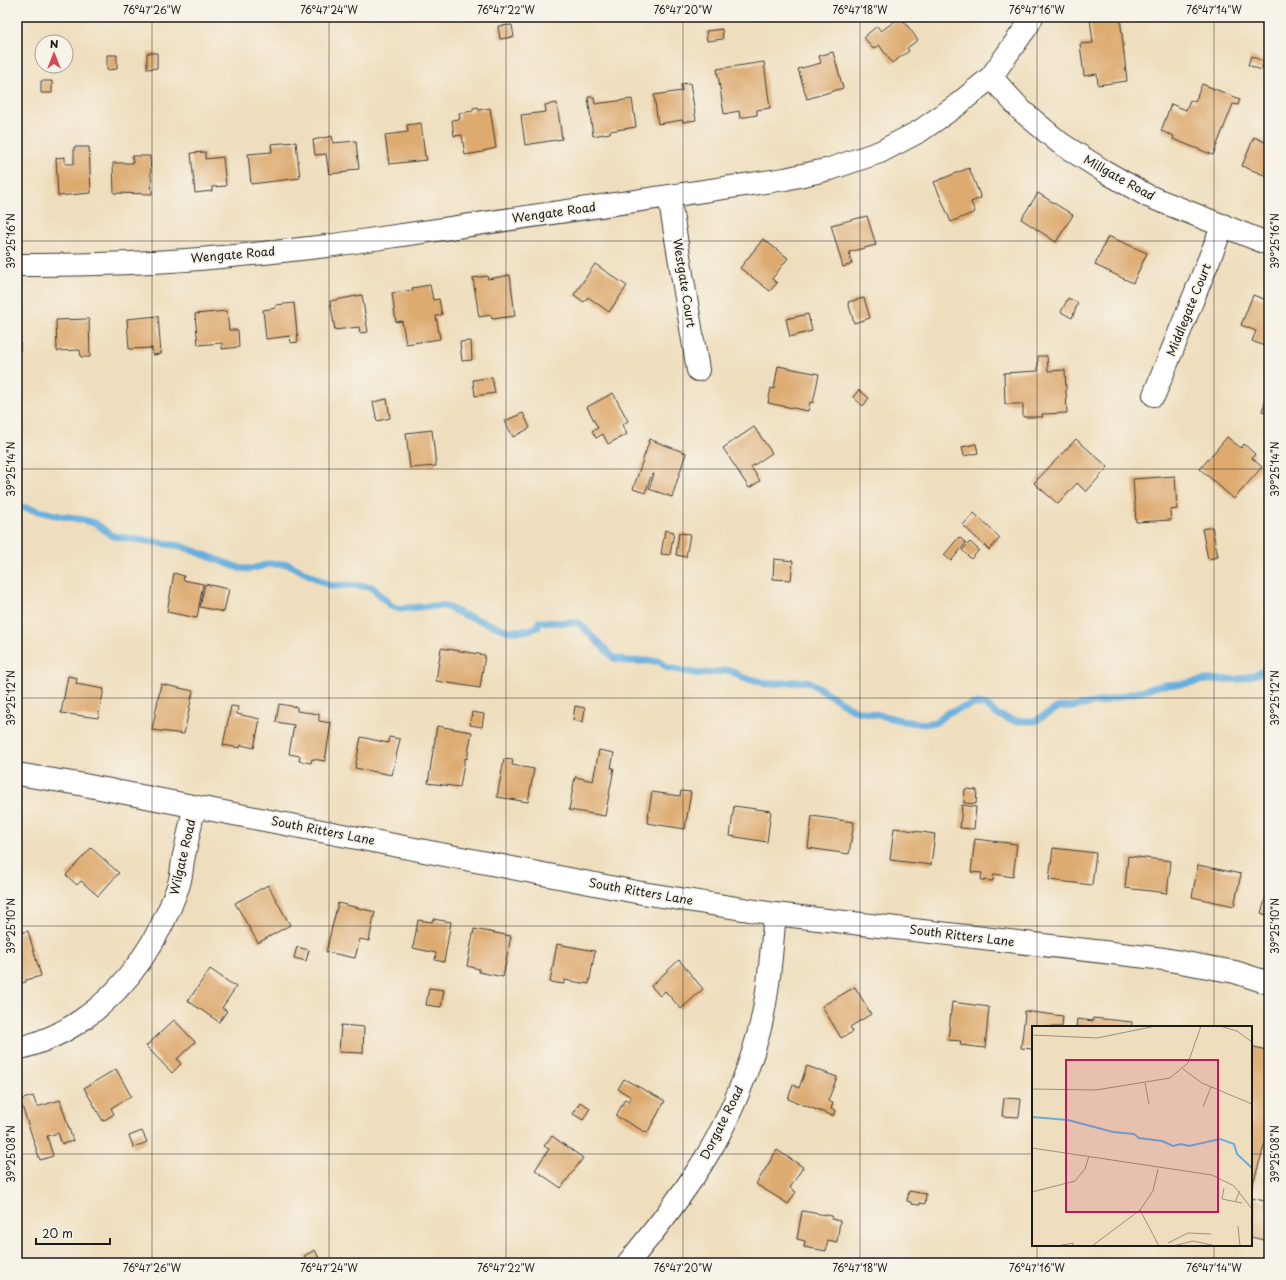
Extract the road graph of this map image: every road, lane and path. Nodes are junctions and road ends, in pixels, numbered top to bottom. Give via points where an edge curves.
1 (1032, 17) edge
2 (991, 77) junction
3 (669, 196) junction
4 (1223, 225) junction
5 (1269, 244) edge
6 (17, 265) edge
7 (698, 370) dead end
8 (1154, 395) dead end
9 (17, 774) edge
10 (194, 807) junction
11 (775, 914) junction
12 (1269, 982) edge
13 (17, 1049) edge
14 (628, 1263) edge

1 - 2 street, Wengate Road
2 - 3 street, Wengate Road via 920,131 880,152 830,169 785,179
2 - 4 street, Millgate Road via 1022,111 1060,143 1097,167 1148,196
3 - 6 street, Wengate Road via 327,246 252,254 170,261
3 - 7 street, Westgate Court
4 - 5 street, Millgate Road
4 - 8 street, Middlegate Court
9 - 10 street, South Ritters Lane
10 - 11 street, South Ritters Lane via 636,892
10 - 13 street, Wilgate Road via 176,892 149,948 128,977 83,1019 60,1033
11 - 12 street, South Ritters Lane via 1164,960 1235,972
11 - 14 street, Dorgate Road via 768,989 759,1031 735,1102 695,1175

